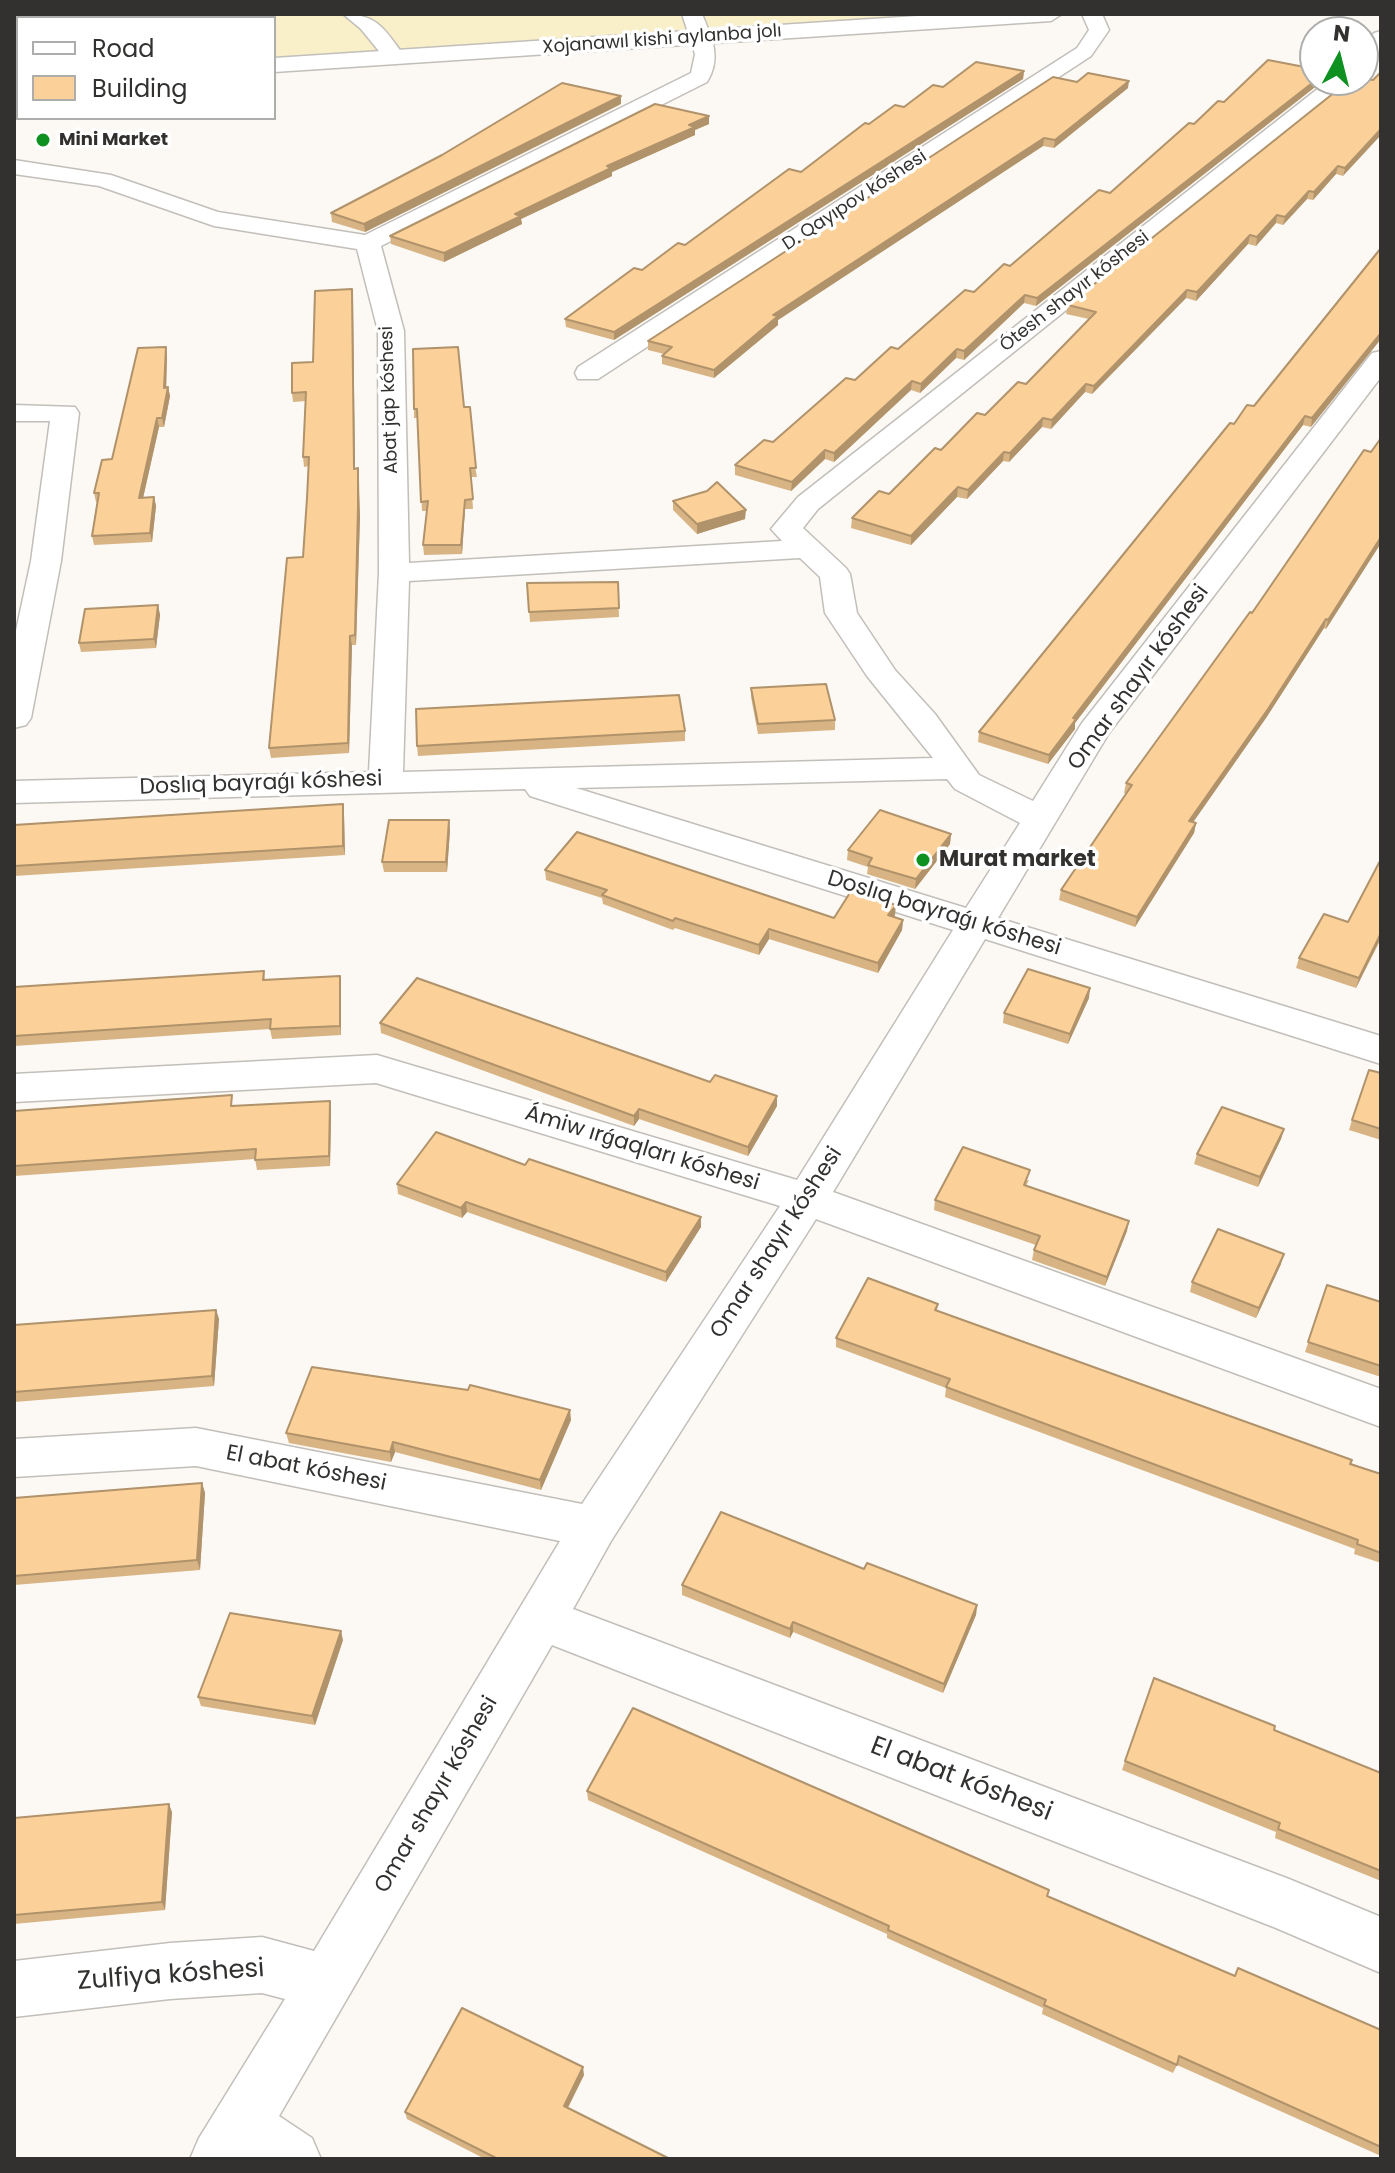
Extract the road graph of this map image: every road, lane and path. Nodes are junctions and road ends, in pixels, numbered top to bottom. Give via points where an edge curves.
1 (353, 14) edge
2 (692, 14) edge
3 (1051, 14) edge
4 (1092, 14) edge
5 (701, 37) junction
6 (394, 57) junction
7 (276, 65) edge
8 (1322, 96) edge
9 (14, 167) edge
10 (368, 243) junction
11 (1381, 359) edge
12 (588, 373) dead end
13 (14, 413) edge
14 (808, 549) junction
15 (46, 561) junction
16 (14, 562) edge
17 (394, 573) junction
18 (14, 718) edge
19 (957, 768) junction
20 (507, 778) junction
21 (386, 781) junction
22 (14, 792) edge
23 (1040, 819) junction
24 (975, 923) junction
25 (1381, 1050) edge
26 (14, 1088) edge
27 (807, 1199) junction
28 (1381, 1408) edge
29 (14, 1458) edge
30 (594, 1527) junction
31 (539, 1618) junction
32 (1381, 1945) edge
33 (327, 1983) junction
34 (14, 1989) edge
35 (230, 2142) edge
36 (291, 2159) edge

1 - 6 street
2 - 5 street
3 - 5 main road, Xojanawıl kishi aylanba jolı
4 - 12 street, D. Qayıpov kóshesi via 1099,30 1073,60
5 - 6 main road, Xojanawıl kishi aylanba jolı
5 - 10 street via 707,56 699,77
6 - 7 main road, Xojanawıl kishi aylanba jolı
8 - 14 street, Ótesh shayır kóshesi via 808,503 786,529
9 - 10 street via 103,180 214,219
10 - 17 street, Abat jap kóshesi via 391,331
11 - 23 street, Omar shayır kóshesi via 1094,730
13 - 15 street via 65,413
14 - 17 street
14 - 19 street via 835,574 841,613 883,676
15 - 16 street
15 - 18 street
17 - 21 street, Abat jap kóshesi
19 - 20 street, Doslıq bayraǵı kóshesi
19 - 23 street via 967,782
20 - 21 street, Doslıq bayraǵı kóshesi
20 - 24 street, Doslıq bayraǵı kóshesi
21 - 22 street, Doslıq bayraǵı kóshesi
23 - 24 street, Omar shayır kóshesi
24 - 25 street, Doslıq bayraǵı kóshesi
24 - 27 street, Omar shayır kóshesi
26 - 27 street, Ámiw ırǵaqları kóshesi via 377,1069
27 - 28 street, Ámiw ırǵaqları kóshesi
27 - 30 street, Omar shayır kóshesi
29 - 30 street, El abat kóshesi via 196,1447
30 - 31 street, Omar shayır kóshesi
31 - 32 street, El abat kóshesi
31 - 33 street, Omar shayır kóshesi
33 - 34 street, Zulfiya kóshesi via 262,1965
33 - 35 street, Omar shayır kóshesi
35 - 36 street

